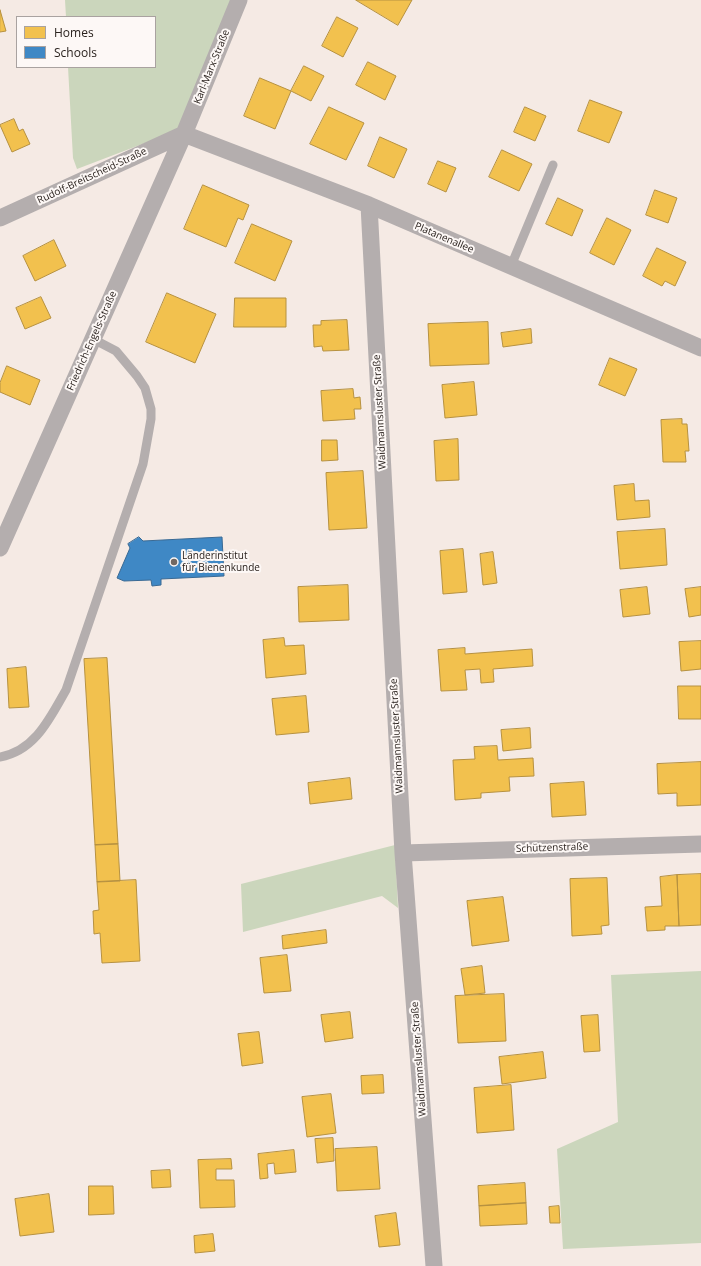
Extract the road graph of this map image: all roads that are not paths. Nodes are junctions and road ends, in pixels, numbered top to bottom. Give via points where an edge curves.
1 (239, 0) edge
2 (184, 134) junction
3 (553, 165) dead end
4 (369, 205) junction
5 (0, 218) edge
6 (511, 266) junction
7 (93, 339) junction
8 (701, 348) edge
9 (0, 548) edge
10 (0, 757) edge
11 (701, 844) edge
12 (403, 853) junction
13 (434, 1266) edge

1 - 2 street, Karl-Marx-Straße
2 - 4 street, Platanenallee
2 - 5 street, Rudolf-Breitscheid-Straße
2 - 7 street, Friedrich-Engels-Straße
3 - 6 lane
4 - 6 street, Platanenallee
4 - 12 street, Waidmannsluster Straße
6 - 8 street, Platanenallee
7 - 9 street, Friedrich-Engels-Straße
7 - 10 lane via 116,351 145,388 151,419 143,464 66,690 48,722 30,744
11 - 12 street, Schützenstraße
12 - 13 street, Waidmannsluster Straße

